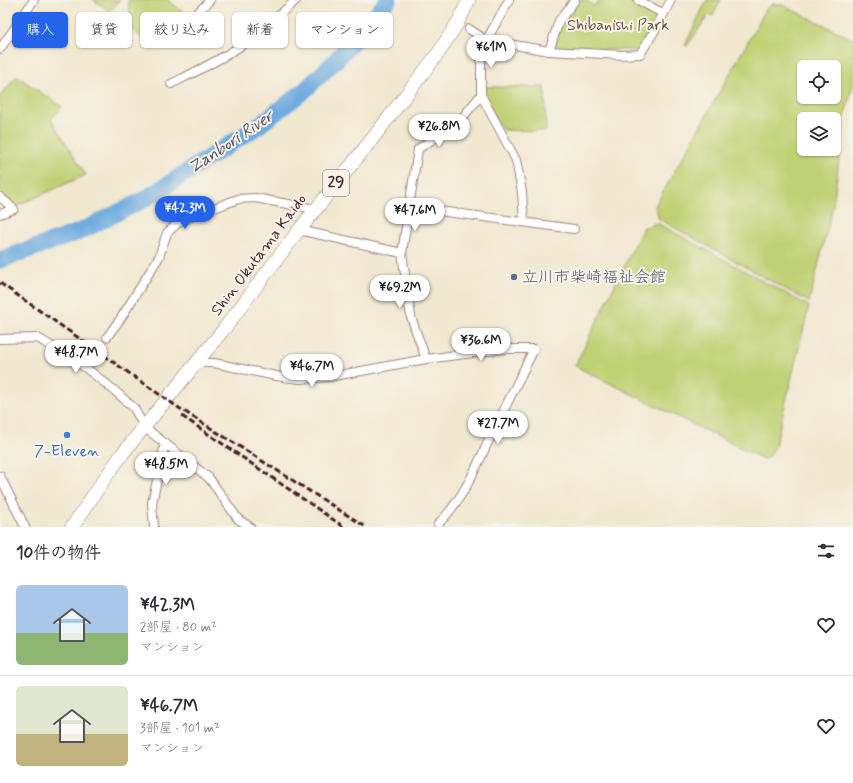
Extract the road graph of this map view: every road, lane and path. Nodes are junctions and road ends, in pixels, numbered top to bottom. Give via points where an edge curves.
1 (34, 0) edge
2 (210, 0) edge
3 (296, 0) edge
4 (469, 0) edge
5 (509, 0) edge
6 (575, 0) edge
7 (638, 0) edge
8 (671, 0) edge
9 (199, 12) edge
10 (664, 14) junction
11 (469, 29) dead end
12 (486, 40) junction
13 (0, 48) edge
14 (549, 51) junction
15 (172, 84) dead end
16 (480, 95) junction
17 (0, 197) edge
18 (409, 207) junction
19 (315, 209) junction
20 (0, 214) edge
21 (524, 222) junction
22 (574, 229) dead end
23 (299, 230) junction
24 (402, 253) junction
25 (107, 337) dead end
26 (0, 339) edge
27 (426, 359) junction
28 (197, 363) junction
29 (144, 427) junction
30 (165, 443) junction
31 (0, 476) edge
32 (438, 524) dead end
33 (25, 527) edge
34 (72, 527) edge
35 (154, 527) edge
36 (250, 527) edge

1 - 13 street
2 - 9 street
3 - 15 street via 237,48
4 - 19 main road, Shin Okutama Kaido / 29 via 439,52
5 - 12 street
6 - 14 street via 559,21
7 - 10 street
8 - 10 street
10 - 14 street via 640,54
11 - 12 street
12 - 14 street
12 - 16 street via 481,50
16 - 18 street via 458,123 418,149
16 - 21 street via 516,160
17 - 20 street via 14,209
18 - 21 street
18 - 24 street
19 - 23 main road, Shin Okutama Kaido / 29
19 - 25 street via 255,198 238,199 180,221 167,233 159,257
21 - 22 street
23 - 24 street
23 - 28 main road, Shin Okutama Kaido / 29
24 - 27 street via 411,317
26 - 29 street via 38,338 86,368 115,390 134,408
27 - 28 street via 329,377 300,379 214,363
27 - 32 street via 504,349 534,349 469,481 458,500
28 - 29 main road, Shin Okutama Kaido / 29
29 - 30 street
29 - 34 main road, Shin Okutama Kaido / 29
30 - 35 street via 152,503
30 - 36 street via 209,478 238,519
31 - 33 street

